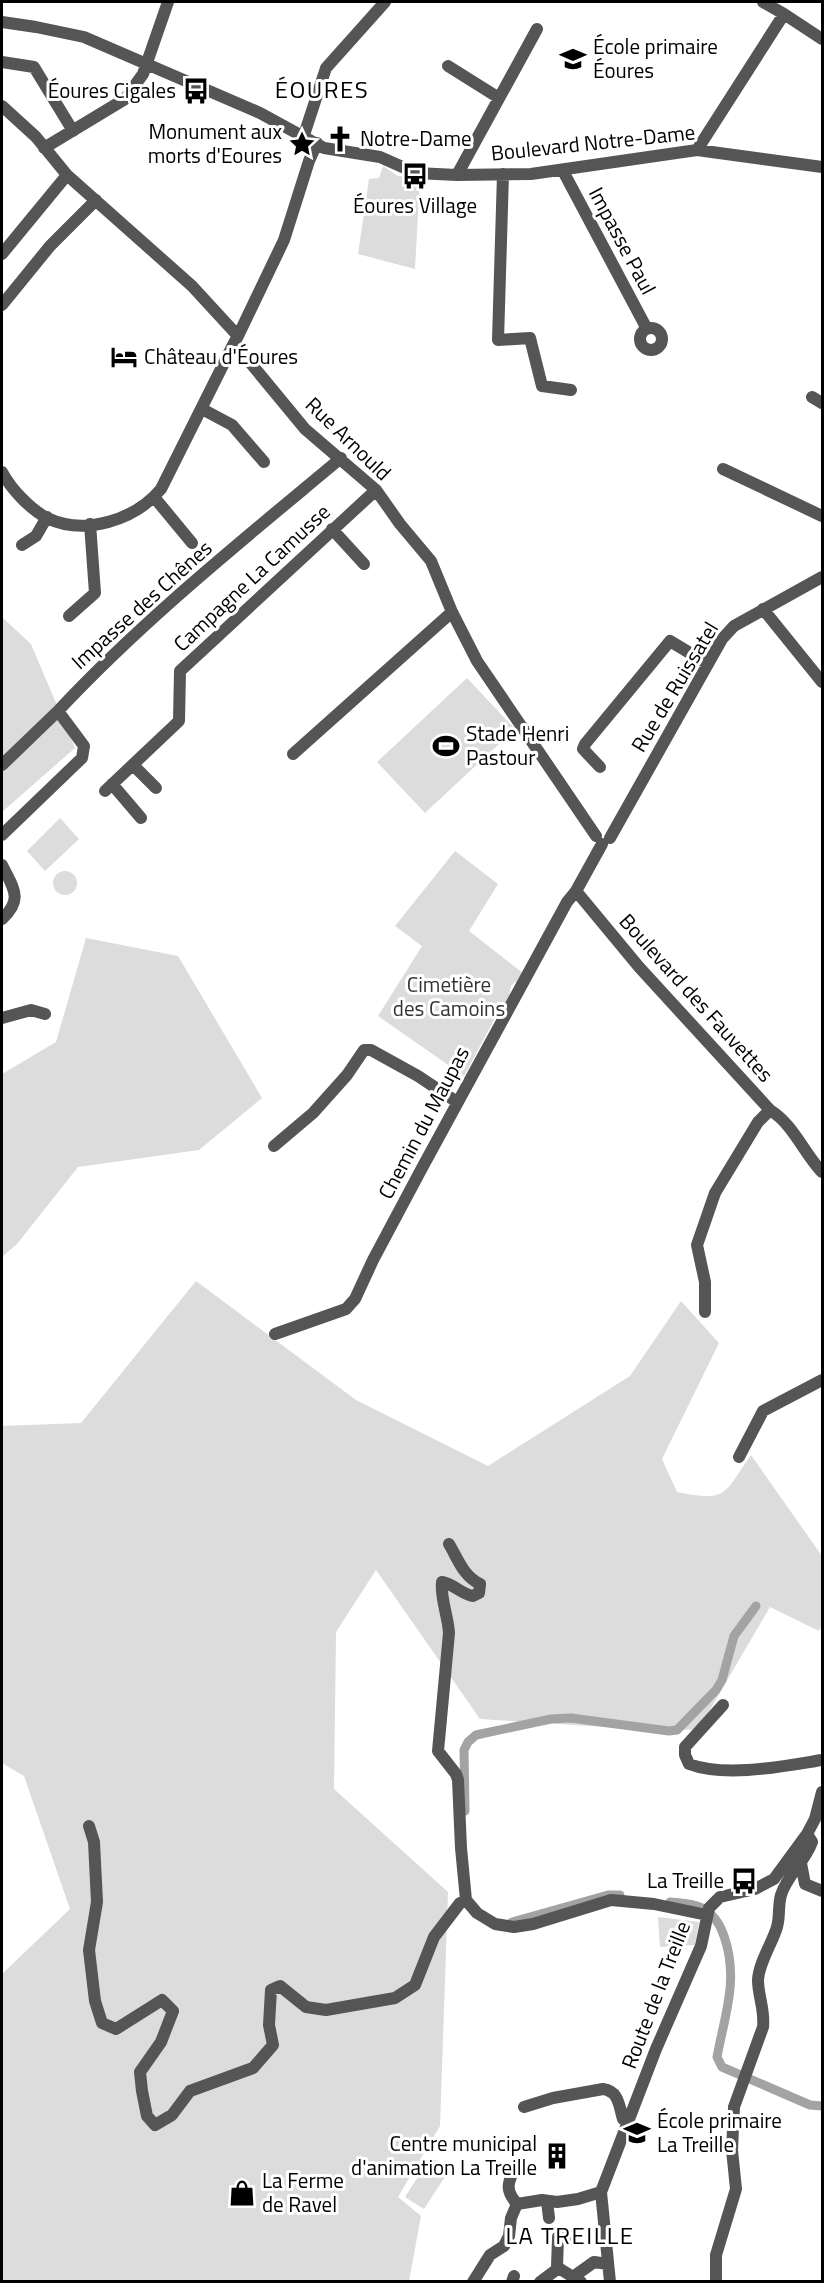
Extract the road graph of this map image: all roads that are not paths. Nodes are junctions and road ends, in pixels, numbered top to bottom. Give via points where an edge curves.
1 (168, 2) edge
2 (385, 2) edge
3 (763, 2) edge
4 (784, 14) junction
5 (2, 22) edge
6 (537, 29) dead end
7 (822, 39) edge
8 (2, 62) edge
9 (146, 65) junction
10 (448, 66) dead end
11 (499, 98) junction
12 (2, 106) edge
13 (73, 131) junction
14 (303, 135) junction
15 (317, 143) junction
16 (44, 148) junction
17 (697, 150) junction
18 (822, 167) edge
19 (563, 171) junction
20 (503, 174) junction
21 (67, 175) junction
22 (457, 175) junction
23 (96, 200) junction
24 (2, 254) edge
25 (2, 305) edge
26 (647, 329) dead end
27 (236, 339) junction
28 (571, 390) dead end
29 (202, 409) junction
30 (341, 458) junction
31 (264, 462) dead end
32 (723, 468) dead end
33 (2, 472) edge
34 (376, 490) junction
35 (154, 497) junction
36 (822, 514) edge
37 (47, 517) junction
38 (90, 524) junction
39 (332, 529) junction
40 (192, 543) dead end
41 (22, 545) dead end
42 (364, 564) dead end
43 (822, 577) edge
44 (763, 609) junction
45 (452, 612) junction
46 (69, 616) dead end
47 (708, 664) junction
48 (822, 682) edge
49 (58, 711) junction
50 (293, 754) dead end
51 (2, 765) edge
52 (133, 765) junction
53 (600, 767) dead end
54 (156, 788) dead end
55 (141, 818) dead end
56 (605, 834) junction
57 (2, 835) edge
58 (2, 865) edge
59 (576, 891) junction
60 (2, 919) edge
61 (45, 1014) dead end
62 (2, 1018) edge
63 (457, 1102) junction
64 (771, 1110) junction
65 (274, 1146) dead end
66 (822, 1172) edge
67 (705, 1312) dead end
68 (275, 1334) dead end
69 (822, 1380) edge
70 (739, 1458) dead end
71 (449, 1544) dead end
72 (723, 1705) dead end
73 (822, 1760) edge
74 (822, 1792) edge
75 (89, 1826) dead end
76 (807, 1834) junction
77 (801, 1863) junction
78 (822, 1891) edge
79 (466, 1900) junction
80 (707, 1913) junction
81 (524, 2107) dead end
82 (628, 2122) junction
83 (517, 2163) dead end
84 (601, 2192) junction
85 (547, 2201) junction
86 (517, 2204) junction
87 (549, 2218) dead end
88 (577, 2235) dead end
89 (608, 2265) junction
90 (557, 2267) junction
91 (577, 2279) edge
92 (473, 2282) edge
93 (540, 2282) edge
94 (610, 2282) edge
95 (716, 2282) edge

1 - 9 street
2 - 14 street via 326,68
3 - 4 street
4 - 7 street
4 - 17 street
5 - 9 street, Boulevard Notre-Dame via 84,37
6 - 11 street
8 - 13 street via 39,66
9 - 13 street via 125,99
9 - 14 street, Boulevard Notre-Dame
10 - 11 street
11 - 22 street
12 - 16 street, Rue Arnould
13 - 16 street
14 - 15 street, Boulevard Notre-Dame
15 - 22 street, Boulevard Notre-Dame via 329,149 380,157 422,174
15 - 27 street via 284,240
16 - 21 street, Rue Arnould
17 - 18 street, Boulevard Notre-Dame
17 - 19 street, Boulevard Notre-Dame
19 - 20 street, Boulevard Notre-Dame
19 - 26 street, Impasse Paul
20 - 22 street, Boulevard Notre-Dame
20 - 28 street via 498,340 530,338 542,386
21 - 23 street, Rue Arnould
21 - 24 street
23 - 25 street via 50,246
23 - 27 street, Rue Arnould via 192,286
27 - 29 street
27 - 30 street, Rue Arnould via 305,429
29 - 31 street via 232,424
29 - 35 street
30 - 34 street, Rue Arnould
30 - 49 street, Impasse des Chênes via 216,564
32 - 36 street
33 - 37 street via 23,499
34 - 39 street, Campagne La Camusse
34 - 45 street, Rue Arnould via 431,561
35 - 38 street via 130,514
35 - 40 street
37 - 38 street via 63,523
37 - 41 street via 36,536
38 - 46 street via 95,593
39 - 42 street
39 - 52 street, Campagne La Camusse via 180,671 179,721
43 - 44 street, Rue de Ruissatel
44 - 47 street, Rue de Ruissatel via 734,626
44 - 48 street
45 - 50 street
45 - 56 street, Rue Arnould via 477,661 587,823
47 - 53 street via 670,640 585,744 585,754
47 - 56 street, Rue de Ruissatel
49 - 51 street, Impasse des Chênes
49 - 57 street via 80,738 84,751 81,758
52 - 54 street
52 - 55 street, Campagne La Camusse via 109,787
56 - 59 street
58 - 60 street via 15,894 15,904
59 - 63 street, Chemin du Maupas
59 - 64 street, Boulevard des Fauvettes via 639,967
61 - 62 street via 32,1010
63 - 65 street via 418,1076 371,1050 364,1050 313,1113
63 - 68 street, Chemin du Maupas via 355,1299 346,1309
64 - 66 street, Boulevard des Fauvettes via 785,1119
64 - 67 street via 758,1122 715,1193 697,1245 705,1282
69 - 70 street via 763,1411
71 - 79 street via 465,1573 480,1584 479,1593 473,1596 450,1583 442,1582 441,1590 449,1633 438,1750 458,1780
72 - 73 street via 685,1747 689,1764 735,1770
74 - 76 street, Route de la Treille
75 - 79 street via 94,1842 97,1902 89,1950 95,2001 102,2023 116,2029 162,2000 173,2012 161,2042 140,2072 147,2116 155,2125 172,2115 190,2091 253,2068 273,2045 269,2025 271,1990 280,1986 306,2007 326,2010 395,1998 415,1985 434,1937
76 - 77 street via 812,1842
76 - 80 street, Route de la Treille via 774,1879 755,1889 720,1897
77 - 78 street via 805,1884
77 - 95 street via 780,1896 777,1926 760,1968 763,2026 734,2107 732,2150 736,2189 716,2255
79 - 80 street via 477,1913 495,1924 514,1927 611,1900
80 - 82 street, Route de la Treille via 701,1946
81 - 82 street via 553,2098 610,2090
82 - 84 street, Route de la Treille
83 - 86 street via 508,2193
84 - 85 street via 578,2199
84 - 89 street
85 - 86 street
85 - 87 street
86 - 92 street via 504,2246 490,2255
88 - 90 street via 558,2236
89 - 91 street via 594,2262
89 - 94 street
90 - 91 street
90 - 93 street

